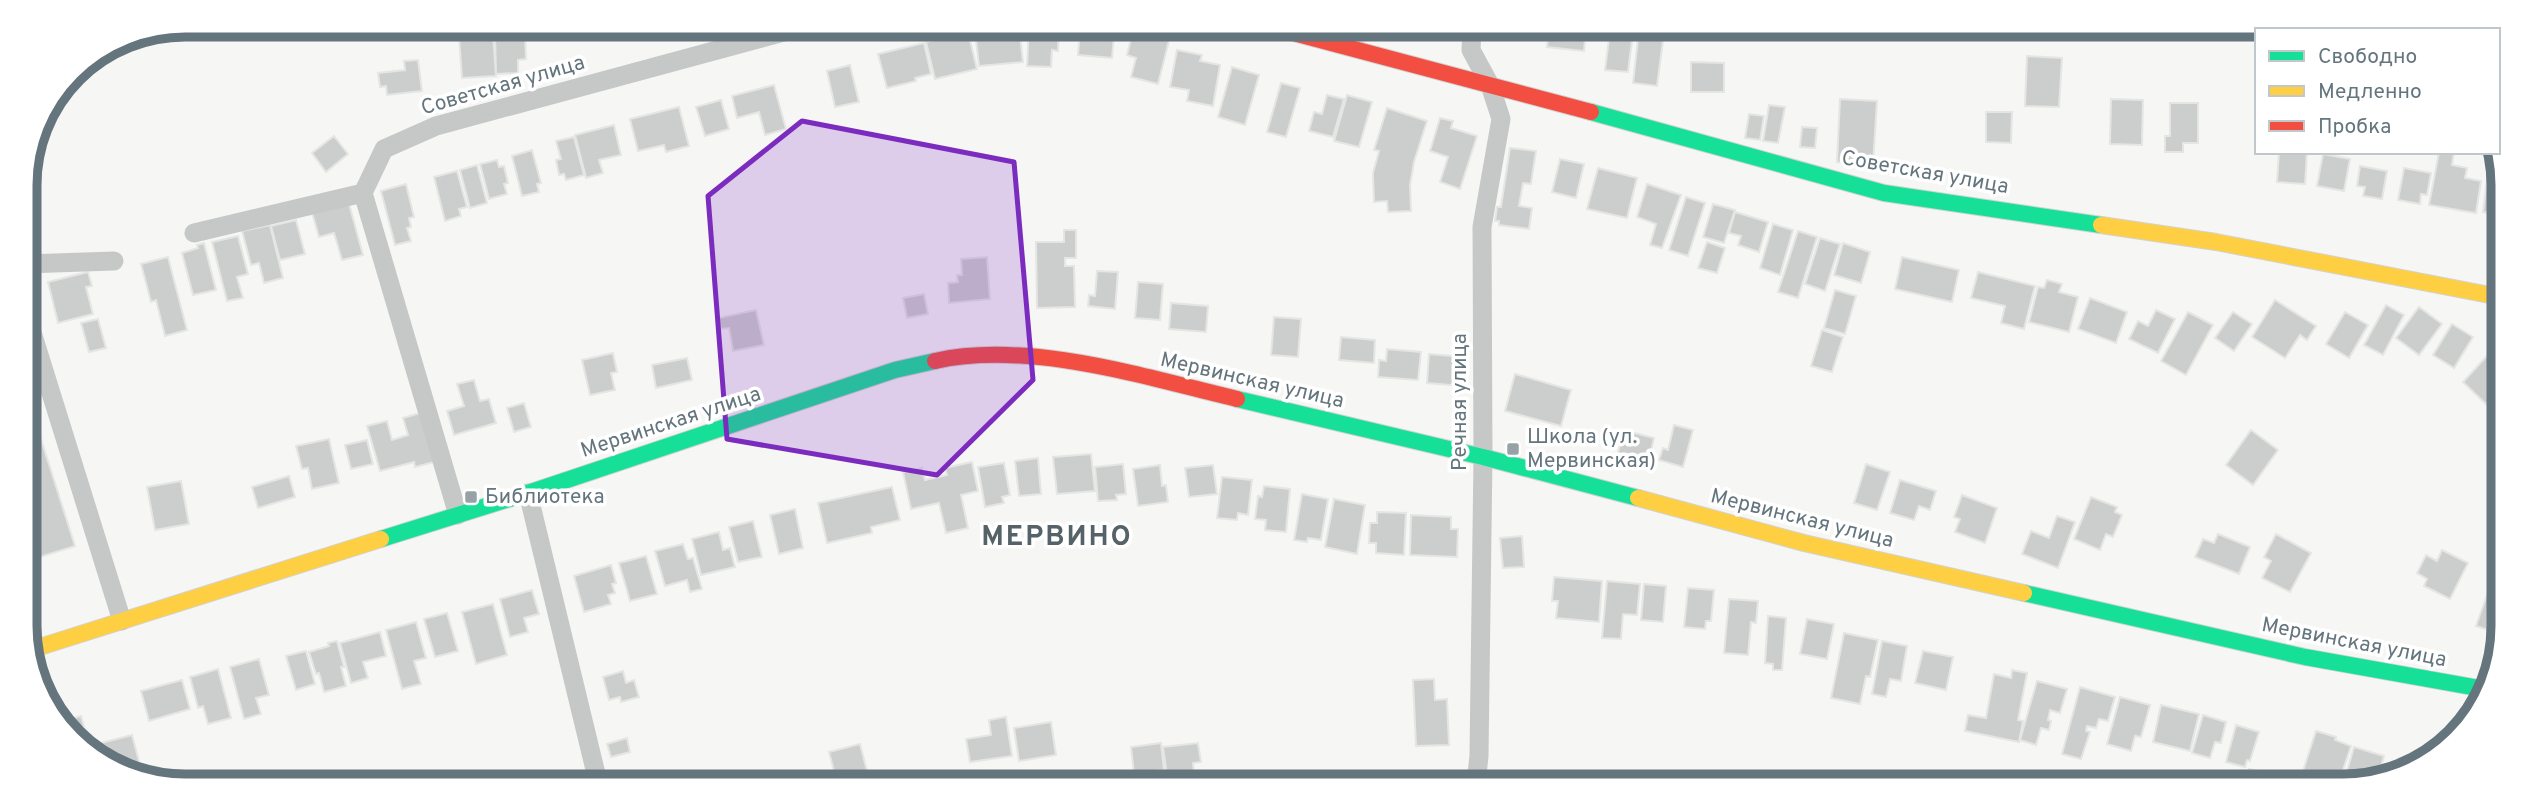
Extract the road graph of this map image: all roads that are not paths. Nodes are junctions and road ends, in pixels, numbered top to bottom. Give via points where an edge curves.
1 (765, 37) edge
2 (1309, 37) edge
3 (1472, 37) edge
4 (1490, 85) junction
5 (363, 193) junction
6 (194, 233) dead end
7 (114, 261) dead end
8 (37, 264) edge
9 (2491, 295) edge
10 (37, 348) edge
11 (1483, 457) junction
12 (528, 493) junction
13 (458, 514) junction
14 (122, 621) junction
15 (39, 647) edge
16 (2478, 688) edge
17 (596, 774) edge
18 (1477, 774) edge

1 - 5 street, Советская улица via 436,126 384,149
2 - 4 street, Советская улица
3 - 4 street, Речная улица via 1471,50
4 - 9 street, Советская улица via 1884,192 2216,242
4 - 11 street, Речная улица via 1501,120 1482,227
5 - 6 street
5 - 13 street
7 - 8 street
10 - 14 street
11 - 12 street, Мервинская улица via 1075,361 988,355 895,370
11 - 16 street, Мервинская улица via 1845,552 2305,657
11 - 18 street, Речная улица
12 - 13 street, Мервинская улица
12 - 17 street
13 - 14 street, Мервинская улица
14 - 15 street, Мервинская улица

